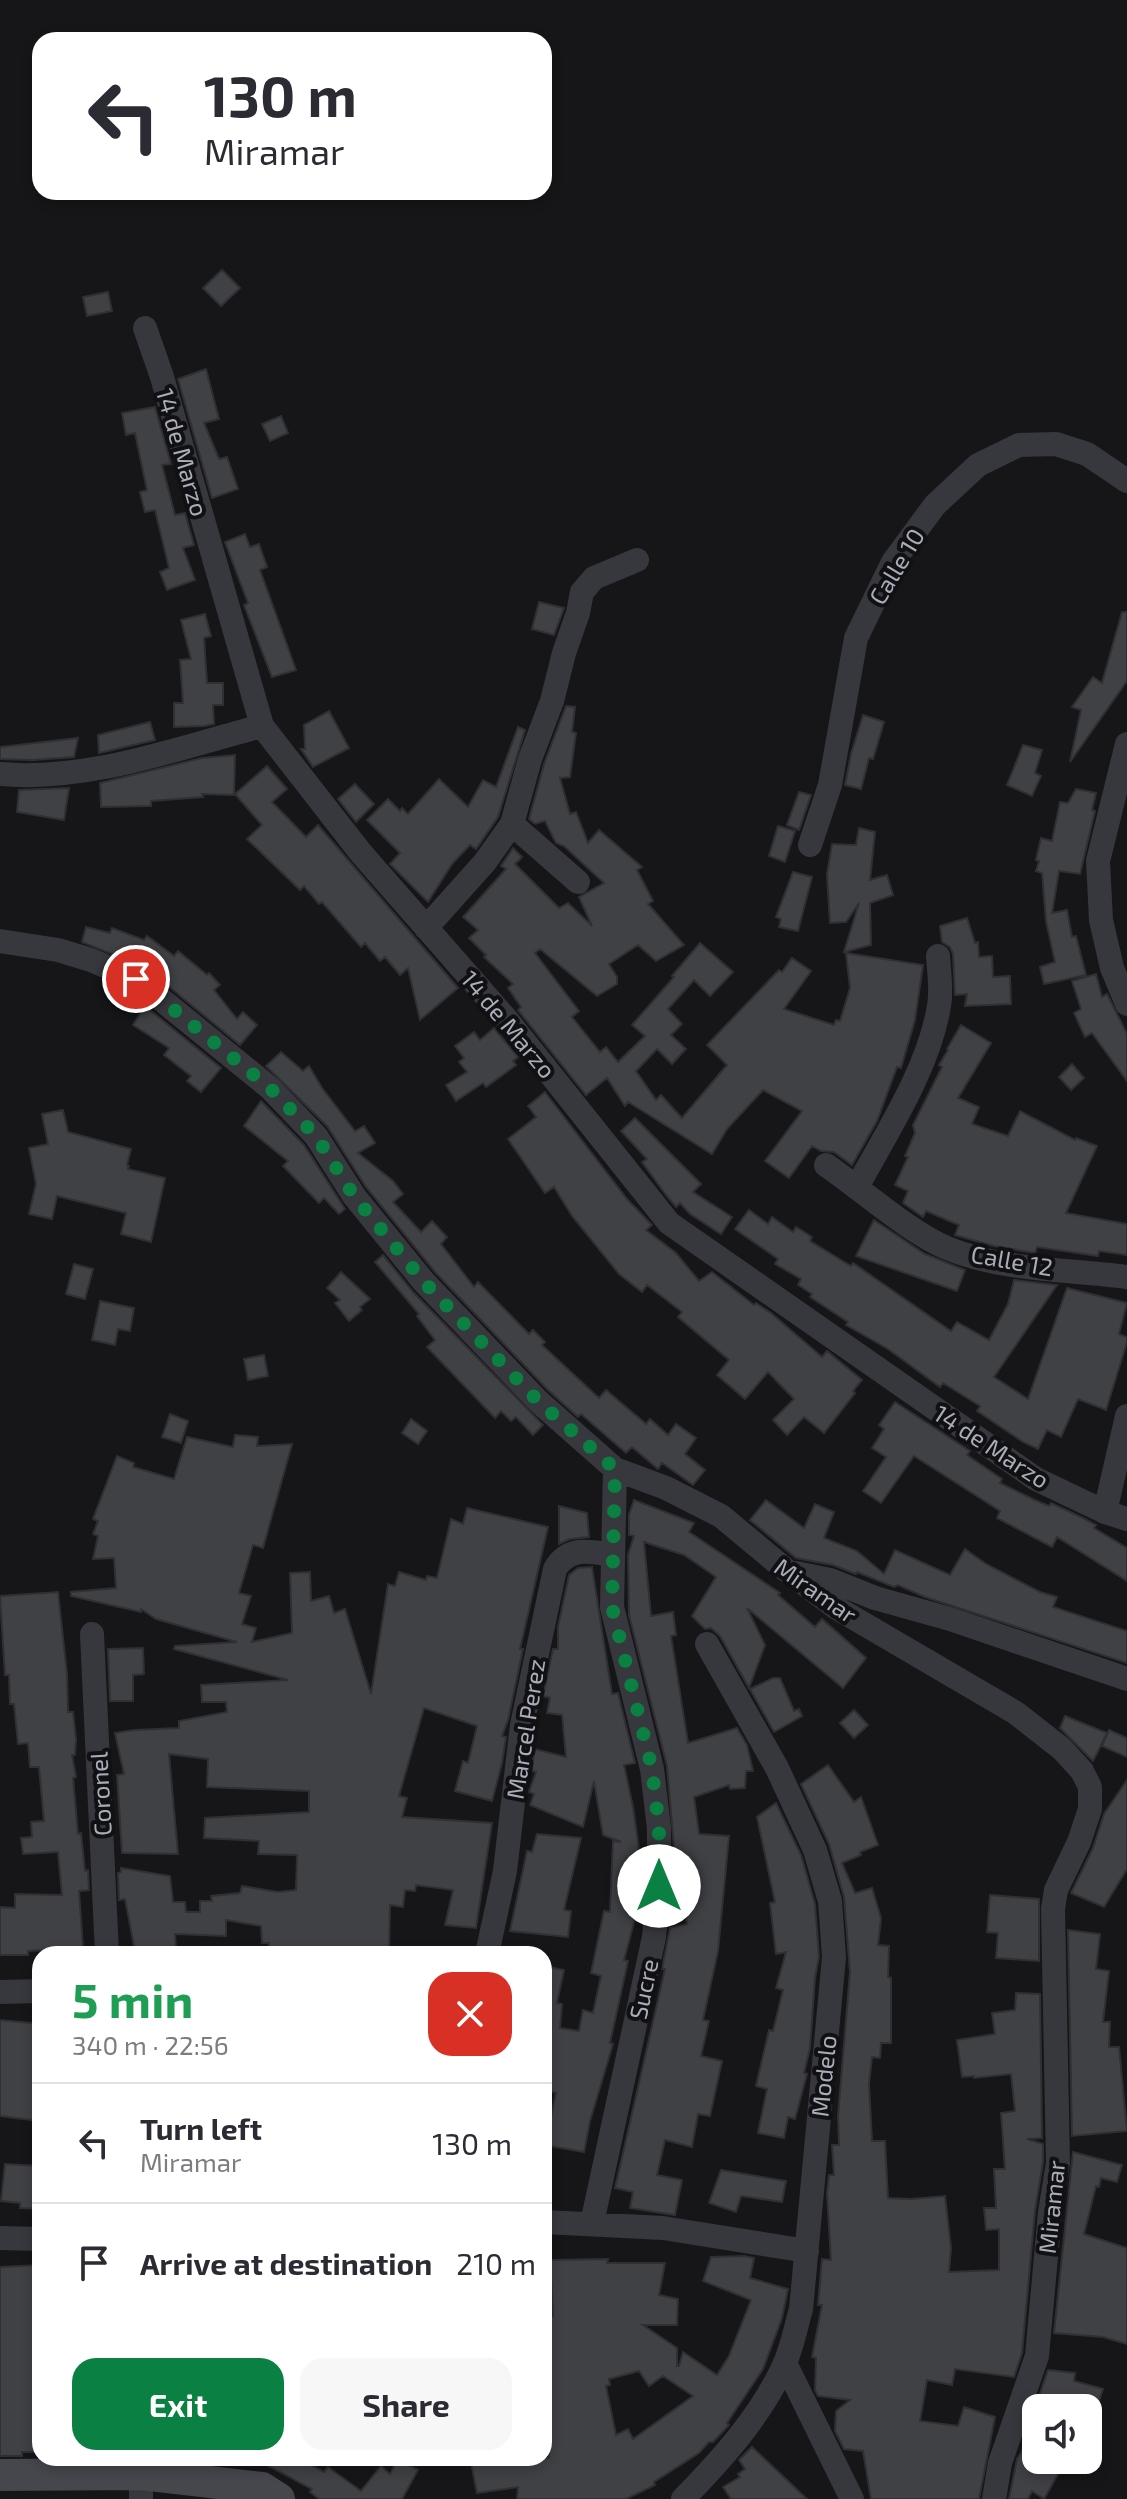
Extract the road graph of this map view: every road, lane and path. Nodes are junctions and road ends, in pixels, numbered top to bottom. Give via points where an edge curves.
1 (145, 328) dead end
2 (1127, 481) edge
3 (637, 560) dead end
4 (262, 726) junction
5 (1127, 744) edge
6 (0, 774) edge
7 (512, 824) junction
8 (810, 845) dead end
9 (578, 882) dead end
10 (426, 928) junction
11 (0, 941) edge
12 (938, 956) dead end
13 (1127, 1004) edge
14 (826, 1165) dead end
15 (857, 1187) junction
16 (1127, 1277) edge
17 (1127, 1416) edge
18 (615, 1469) junction
19 (1116, 1515) edge
20 (613, 1555) junction
21 (786, 1570) junction
22 (92, 1634) dead end
23 (707, 1644) dead end
24 (1127, 1679) edge
25 (107, 1946) edge
26 (489, 1946) edge
27 (32, 1991) edge
28 (0, 1992) edge
29 (552, 2222) edge
30 (592, 2223) junction
31 (0, 2238) edge
32 (32, 2239) edge
33 (807, 2251) junction
34 (785, 2363) junction
35 (0, 2475) edge
36 (141, 2477) edge
37 (279, 2499) edge
38 (683, 2499) edge
39 (852, 2499) edge
40 (994, 2499) edge

1 - 4 street, 14 de Marzo
2 - 8 street, Calle 10 via 1087,454 1056,444 1019,445 978,465 935,505 893,562 856,638 830,785
3 - 7 street via 594,578 582,592
4 - 6 street via 77,773
4 - 10 street, 14 de Marzo
5 - 13 street via 1098,861 1101,920
7 - 9 street
7 - 10 street
10 - 19 street, 14 de Marzo via 508,1021 669,1223 1036,1479
11 - 18 street, Miramar via 58,950 136,979 270,1088 316,1136 354,1196 424,1282 538,1401
12 - 15 street via 940,1004 930,1043
14 - 15 street, Calle 12
15 - 16 street, Calle 12 via 946,1247 1008,1265
17 - 19 street
18 - 20 street, Sucre
18 - 21 street, Miramar via 721,1516
20 - 26 street, Marcel Perez via 576,1552 562,1558 555,1569 522,1725 505,1871
20 - 30 street, Sucre via 612,1607 652,1769 659,1886 654,1937
21 - 24 street
21 - 40 street, Miramar via 835,1607 1016,1713 1062,1749 1090,1787 1090,1809 1053,1909 1058,2163 1037,2356 1000,2463
22 - 25 street, Coronel
23 - 33 street, Modelo via 777,1768 815,1850 830,1901 834,1957
27 - 28 street
29 - 30 street
30 - 33 street via 700,2232
31 - 32 street
33 - 34 street, Modelo via 801,2309
34 - 38 street, Modelo via 723,2458
34 - 39 street
35 - 36 street
36 - 37 street via 262,2488

